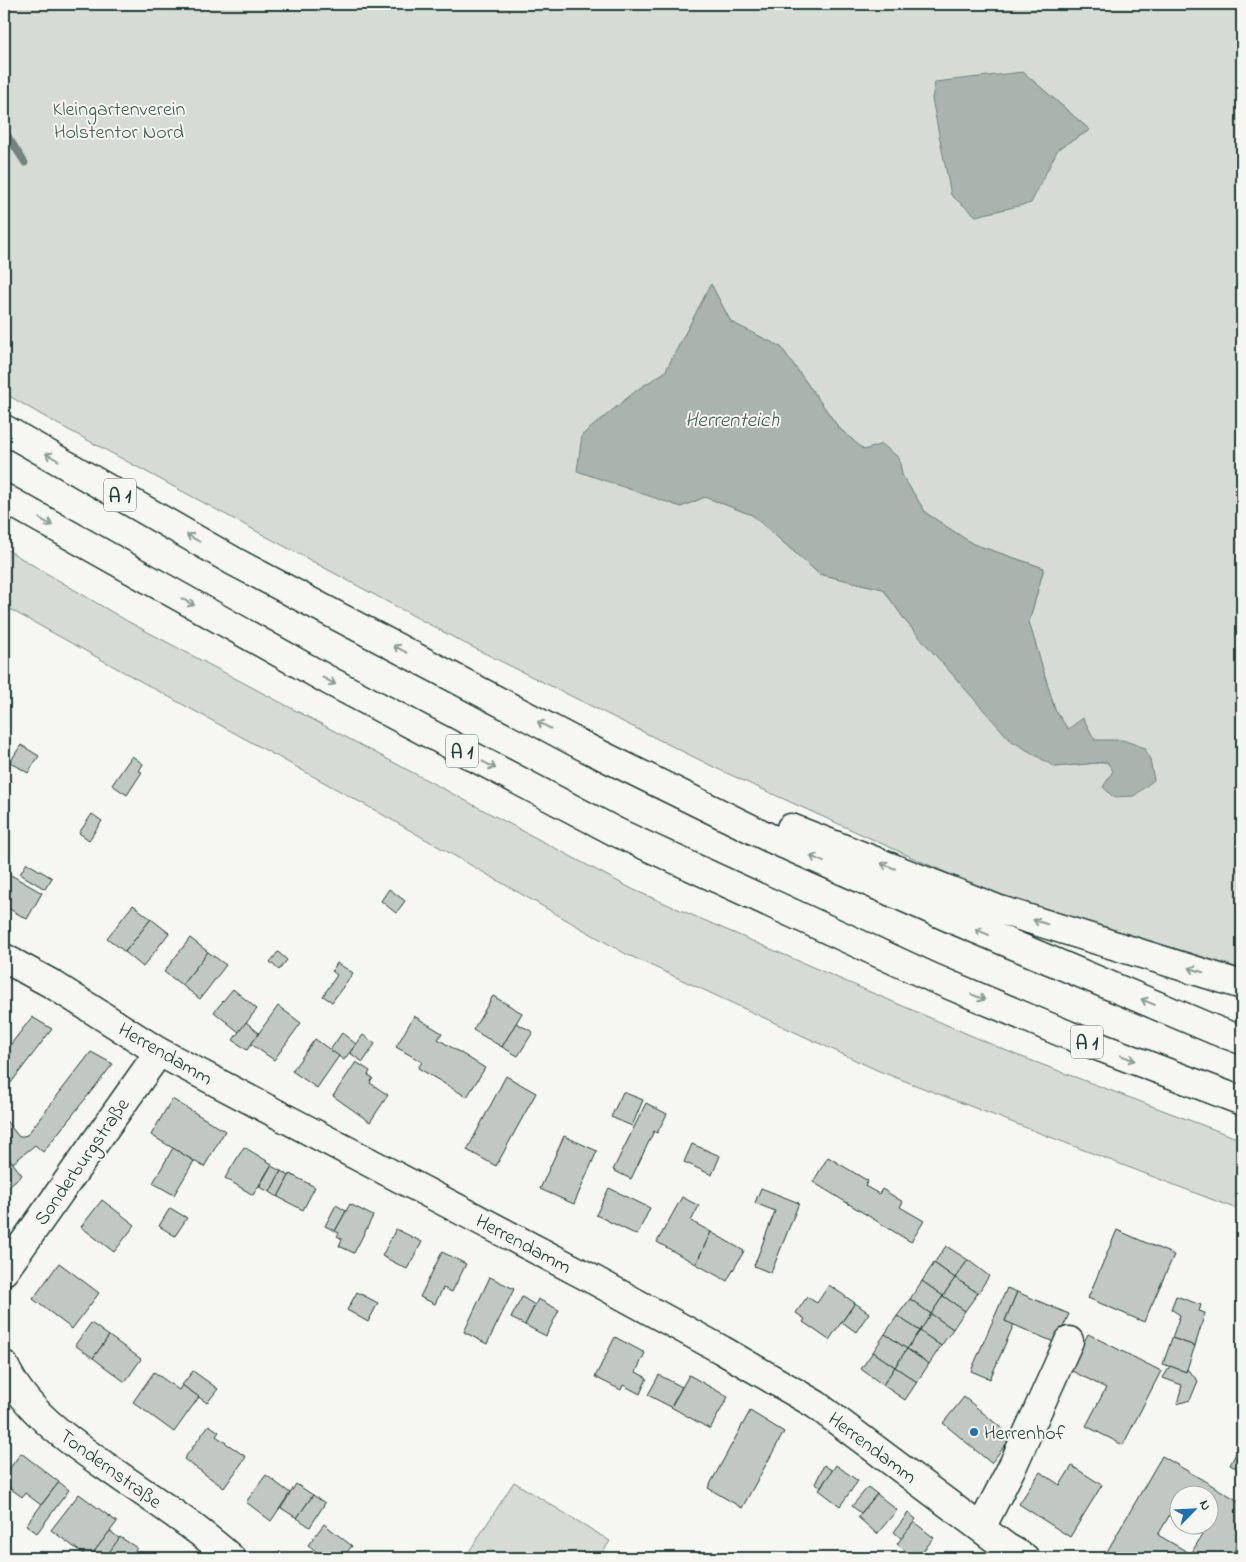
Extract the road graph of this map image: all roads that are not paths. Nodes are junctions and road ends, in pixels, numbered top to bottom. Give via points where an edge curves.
1 (4, 429) edge
2 (4, 498) edge
3 (587, 748) junction
4 (4, 958) edge
5 (1242, 985) edge
6 (1242, 1040) edge
7 (159, 1052) junction
8 (1242, 1101) edge
9 (4, 1271) edge
10 (1069, 1341) dead end
11 (4, 1365) edge
12 (981, 1528) junction
13 (231, 1558) edge
14 (1025, 1558) edge

3 -> 1 main road, A 1 via 235,562
2 -> 8 main road, A 1 via 328,680 616,832 933,978 1068,1035
5 -> 3 main road via 997,909
6 -> 3 main road, A 1 via 939,914 770,838
4 - 7 main road, Herrendamm via 52,984
7 - 9 main road, Sonderburgstraße
7 - 12 main road, Herrendamm via 731,1354 815,1404
10 - 12 main road
11 - 13 main road, Tondernstraße via 34,1409 67,1439
12 - 14 main road, Herrendamm

